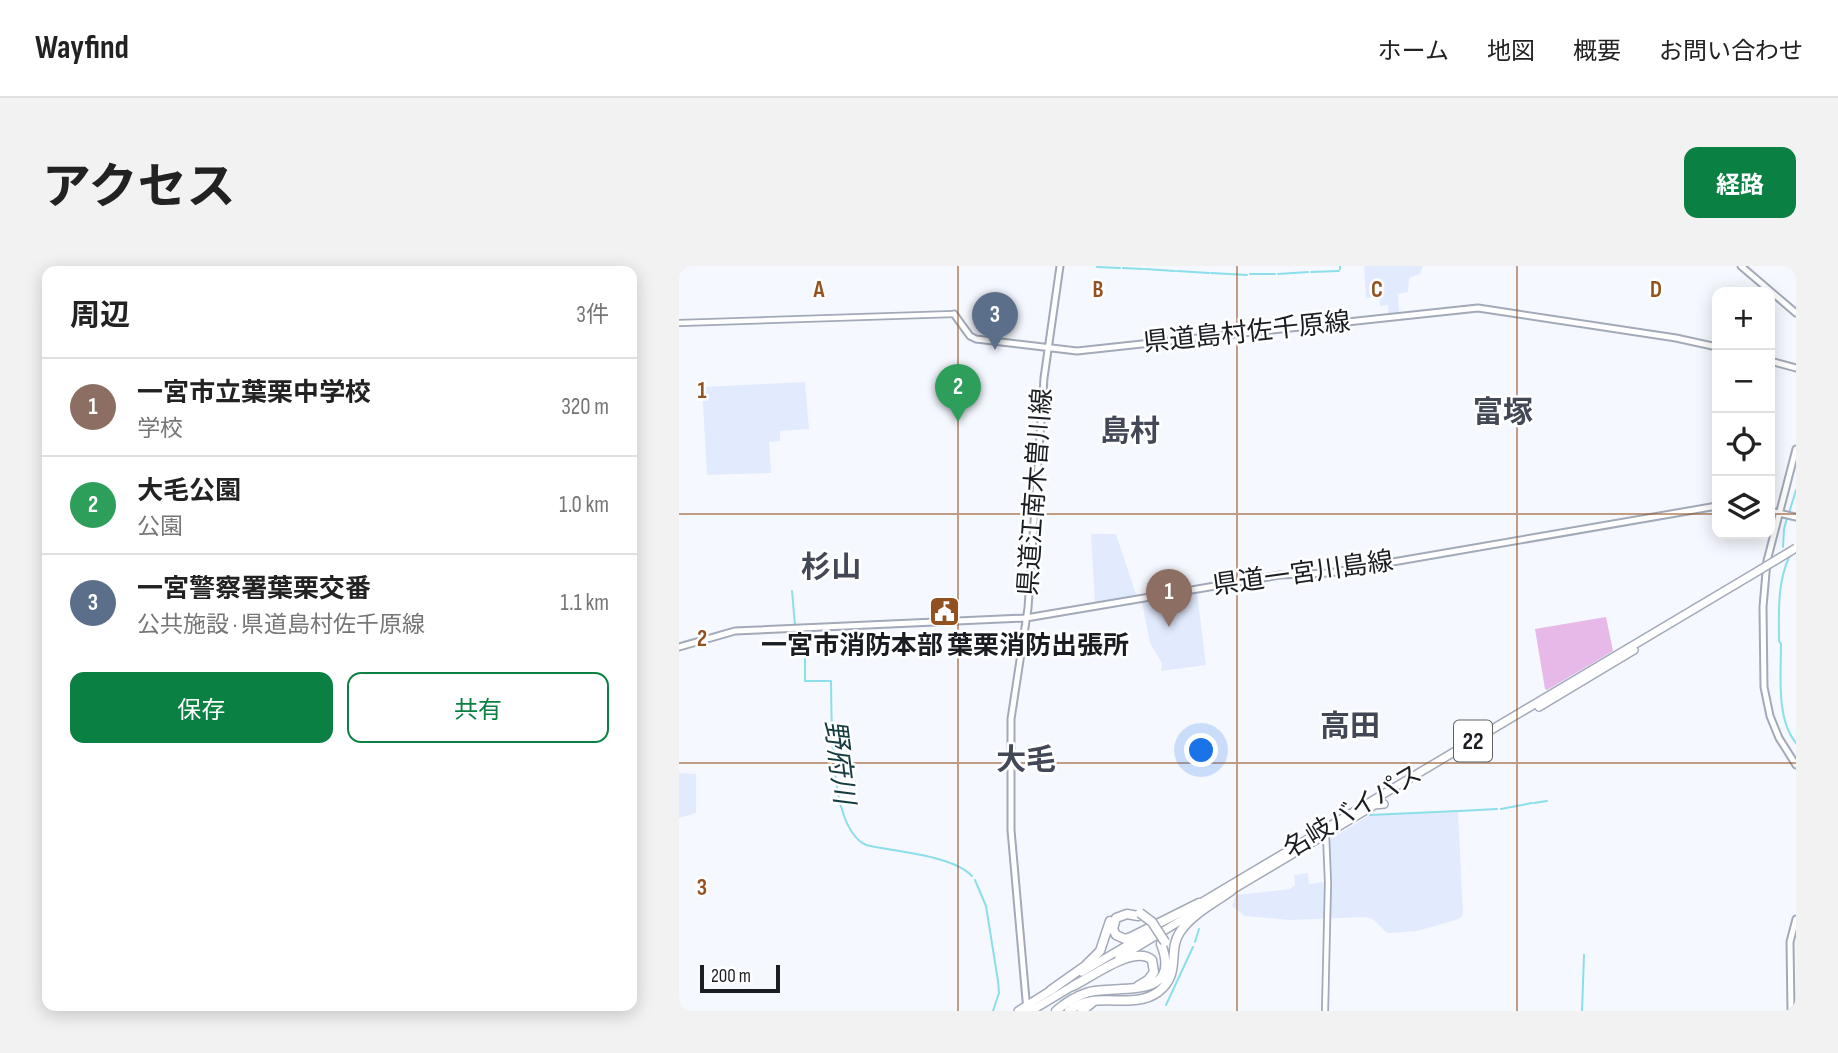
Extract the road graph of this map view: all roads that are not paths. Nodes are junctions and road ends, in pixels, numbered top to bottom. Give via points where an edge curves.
1 (1060, 266) edge
2 (1741, 266) edge
3 (1796, 313) edge
4 (954, 314) joint
5 (679, 323) edge
6 (1712, 346) edge
7 (1047, 349) junction
8 (1775, 362) edge
9 (1796, 368) edge
10 (1796, 450) edge
11 (1712, 507) edge
12 (1775, 512) edge
13 (1779, 513) junction
14 (1796, 517) edge
15 (1796, 551) edge
16 (1759, 573) junction
17 (1026, 618) junction
18 (679, 647) edge
19 (1796, 765) edge
20 (1371, 803) junction
21 (1384, 804) dead end
22 (1335, 822) junction
23 (1326, 833) junction
24 (1231, 891) joint
25 (1199, 903) joint
26 (1139, 914) junction
27 (1188, 914) junction
28 (1796, 919) edge
29 (1177, 922) junction
30 (1163, 943) junction
31 (1073, 986) junction
32 (1128, 989) junction
33 (1051, 990) junction
34 (1110, 990) junction
35 (1110, 1000) junction
36 (1129, 1000) junction
37 (1029, 1009) edge
38 (1018, 1011) edge
39 (1056, 1011) edge
40 (1067, 1011) edge
41 (1082, 1011) edge
42 (1325, 1011) edge
43 (1791, 1011) edge

1 - 7 main road, 県道江南木曽川線
2 - 3 main road
4 - 5 street
4 - 7 main road, 県道島村佐千原線 via 975,339
6 - 7 main road, 県道島村佐千原線 via 1479,308 1088,350
7 - 17 main road, 県道江南木曽川線
8 - 9 main road
10 - 13 main road
11 - 17 main road, 県道一宮川島線 via 1340,571 1280,575
12 - 13 main road
13 - 14 main road
13 - 19 main road via 1764,578 1764,687 1773,728
15 - 16 highway, 名岐バイパス / 22, bridge
16 - 20 highway, 名岐バイパス / 22
16 - 22 highway, 名岐バイパス / 22
17 - 18 main road, 県道一宮川島線 via 735,631
17 - 37 main road, 県道江南木曽川線 via 1011,719 1009,785
20 - 21 highway, 22
20 - 22 highway, 22 via 1338,816
20 - 23 highway, 名岐バイパス / 22
22 - 25 highway, 名岐バイパス / 22
23 - 24 highway, 名岐バイパス / 22
23 - 42 street
24 - 27 highway
25 - 27 highway
26 - 29 highway via 1117,918 1115,933 1128,938
26 - 30 highway, bridge via 1152,922
26 - 33 highway via 1126,910 1115,914 1100,951
27 - 29 highway
27 - 29 highway
28 - 43 main road via 1790,942
29 - 31 highway
29 - 33 highway
29 - 36 highway via 1173,968 1167,982 1152,995
30 - 32 highway via 1161,976 1147,987
30 - 36 highway via 1169,960 1166,976 1152,992
31 - 32 highway via 1121,960 1149,956 1153,975
31 - 37 highway
32 - 34 highway
33 - 37 highway
34 - 39 highway via 1079,996
34 - 40 highway via 1078,1000
35 - 36 highway
35 - 40 highway via 1086,1001
35 - 41 highway via 1092,1003
37 - 38 highway

